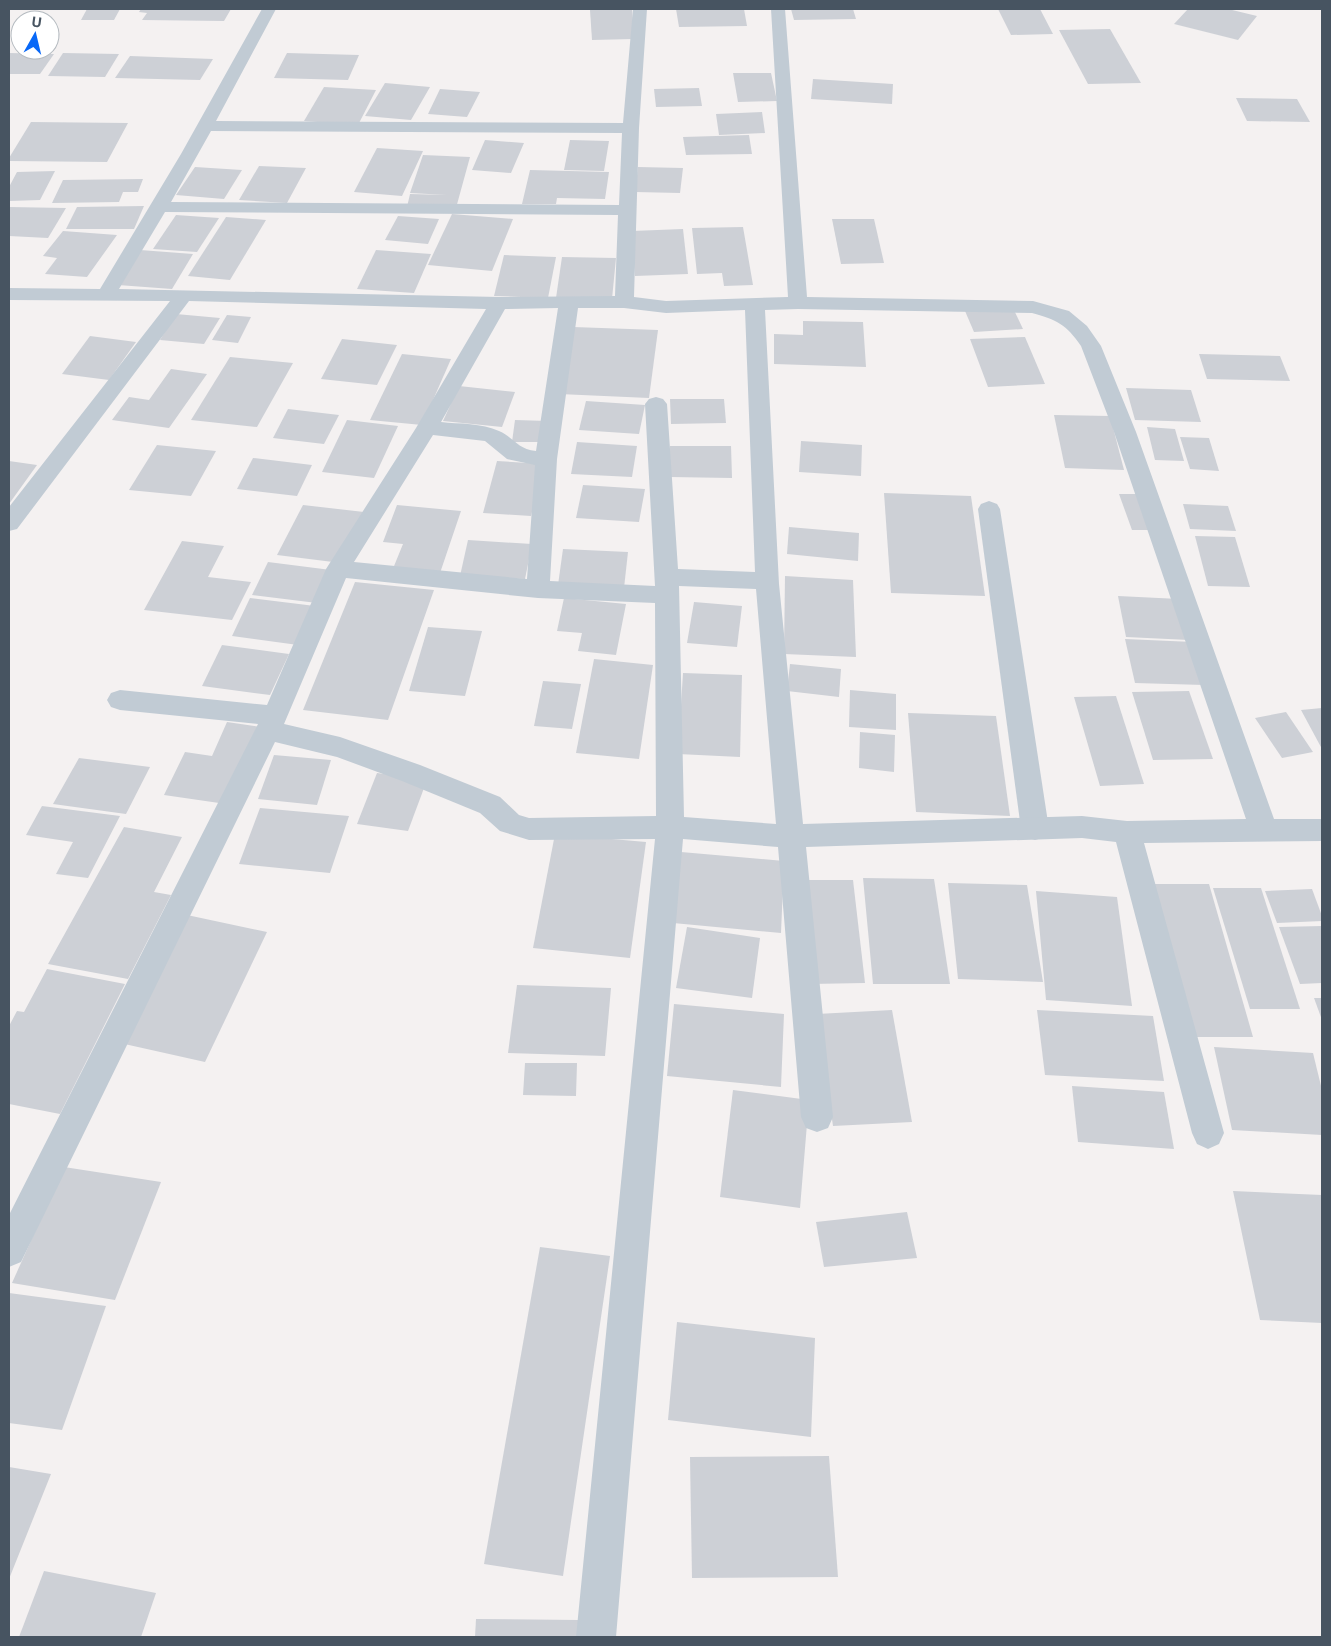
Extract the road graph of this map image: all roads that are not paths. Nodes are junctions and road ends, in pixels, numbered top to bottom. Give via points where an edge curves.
1 (269, 9) edge
2 (640, 9) edge
3 (778, 9) edge
4 (207, 126) junction
5 (631, 128) junction
6 (160, 207) junction
7 (628, 210) junction
8 (184, 295) junction
9 (105, 296) junction
10 (12, 298) edge
11 (624, 302) junction
12 (500, 303) junction
13 (569, 303) junction
14 (798, 303) junction
15 (755, 304) junction
16 (656, 404) dead end
17 (427, 428) junction
18 (546, 459) junction
19 (989, 509) dead end
20 (9, 523) edge
21 (338, 570) junction
22 (667, 586) junction
23 (767, 587) junction
24 (538, 588) junction
25 (120, 700) dead end
26 (272, 723) junction
27 (670, 827) junction
28 (1035, 829) junction
29 (1264, 830) junction
30 (1322, 830) edge
31 (1127, 832) junction
32 (790, 836) junction
33 (817, 1117) dead end
34 (1208, 1133) dead end
35 (9, 1250) edge
36 (596, 1637) edge

1 - 4 street
2 - 5 street
3 - 14 street
4 - 5 street
4 - 6 street
5 - 7 street
6 - 7 street
6 - 9 street
7 - 11 street
8 - 9 street
8 - 12 street
8 - 20 street
9 - 10 street
11 - 13 street
11 - 15 street via 666,307
12 - 13 street
12 - 17 street
13 - 18 street
14 - 15 street
14 - 29 street via 1025,306 1062,315 1080,330 1091,346 1125,432
15 - 23 street
16 - 22 street
17 - 18 street via 492,436 515,454
17 - 21 street
18 - 24 street
19 - 28 street
21 - 24 street
21 - 26 street
22 - 23 street via 761,581
22 - 24 street
22 - 27 street
23 - 32 street
25 - 26 street
26 - 27 street via 477,799 490,805 510,823 529,829
26 - 35 street
27 - 32 street
27 - 36 street
28 - 31 street via 1082,827
28 - 32 street
29 - 30 street
29 - 31 street
31 - 34 street
32 - 33 street

